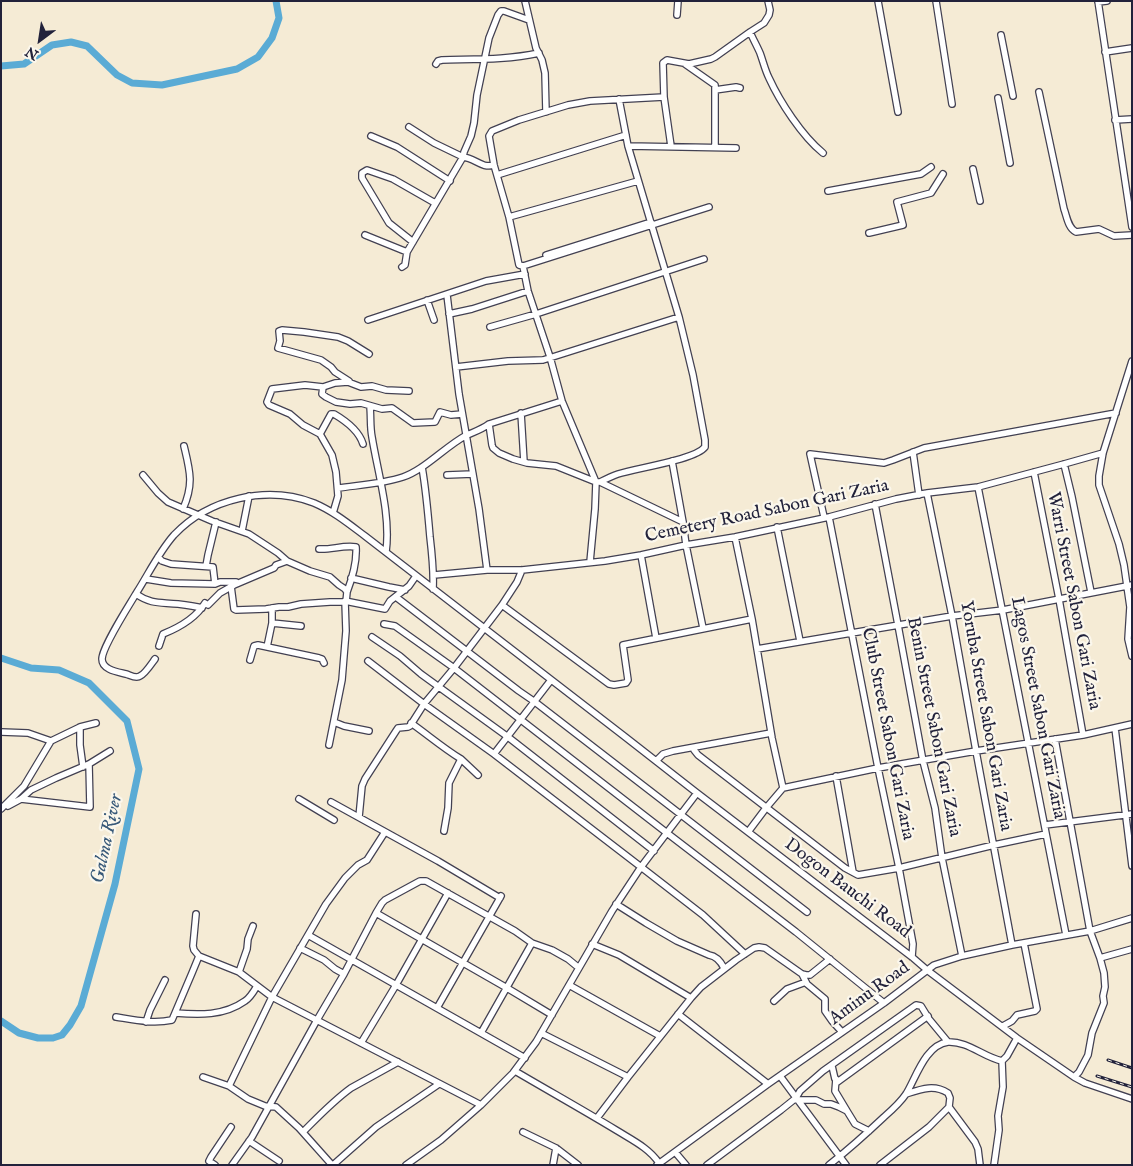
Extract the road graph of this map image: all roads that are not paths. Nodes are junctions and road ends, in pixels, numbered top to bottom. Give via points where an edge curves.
1 (525, 1) edge
2 (678, 1) edge
3 (768, 1) edge
4 (878, 1) edge
5 (936, 1) edge
6 (1107, 1) edge
7 (1098, 2) edge
8 (677, 15) dead end
9 (529, 20) junction
10 (750, 32) junction
11 (1002, 35) dead end
12 (1132, 48) edge
13 (1105, 52) junction
14 (538, 53) junction
15 (484, 60) junction
16 (436, 64) dead end
17 (685, 64) junction
18 (740, 88) dead end
19 (715, 90) junction
20 (1039, 92) dead end
21 (1013, 96) dead end
22 (664, 97) junction
23 (998, 98) dead end
24 (619, 99) junction
25 (952, 104) dead end
26 (546, 112) junction
27 (898, 112) dead end
28 (1132, 118) edge
29 (1115, 120) junction
30 (409, 127) dead end
31 (626, 135) junction
32 (371, 136) dead end
33 (628, 146) junction
34 (671, 146) junction
35 (715, 147) junction
36 (736, 148) dead end
37 (822, 152) dead end
38 (463, 157) junction
39 (1010, 163) dead end
40 (494, 165) junction
41 (931, 167) dead end
42 (973, 169) dead end
43 (943, 174) dead end
44 (497, 175) junction
45 (1132, 177) edge
46 (1124, 178) junction
47 (638, 180) junction
48 (450, 181) junction
49 (828, 191) dead end
50 (980, 202) dead end
51 (435, 203) junction
52 (709, 207) dead end
53 (509, 218) junction
54 (652, 224) junction
55 (1132, 228) edge
56 (868, 233) dead end
57 (1132, 234) edge
58 (365, 235) dead end
59 (413, 242) junction
60 (407, 252) junction
61 (704, 259) dead end
62 (521, 266) junction
63 (402, 267) dead end
64 (666, 272) junction
65 (525, 274) junction
66 (528, 291) junction
67 (447, 295) junction
68 (428, 300) junction
69 (449, 314) junction
70 (536, 314) junction
71 (679, 317) junction
72 (368, 320) dead end
73 (434, 320) dead end
74 (490, 327) dead end
75 (369, 354) dead end
76 (550, 357) junction
77 (1132, 361) edge
78 (456, 367) junction
79 (1129, 379) edge
80 (351, 382) junction
81 (323, 387) junction
82 (409, 392) dead end
83 (562, 401) junction
84 (370, 406) junction
85 (521, 413) junction
86 (1116, 413) junction
87 (462, 414) junction
88 (489, 424) junction
89 (320, 434) junction
90 (466, 436) junction
91 (363, 444) dead end
92 (184, 446) dead end
93 (913, 452) junction
94 (1103, 453) junction
95 (672, 461) junction
96 (524, 462) junction
97 (1064, 464) junction
98 (422, 466) junction
99 (1034, 472) junction
100 (473, 474) junction
101 (144, 475) dead end
102 (447, 475) dead end
103 (381, 482) junction
104 (598, 482) junction
105 (978, 487) junction
106 (338, 488) junction
107 (927, 493) junction
108 (919, 495) junction
109 (248, 496) junction
110 (875, 504) junction
111 (183, 509) junction
112 (333, 513) junction
113 (199, 515) junction
114 (826, 517) junction
115 (216, 522) junction
116 (683, 522) junction
117 (777, 528) junction
118 (242, 531) junction
119 (734, 537) junction
120 (686, 545) junction
121 (319, 549) dead end
122 (386, 552) junction
123 (641, 555) junction
124 (158, 556) junction
125 (286, 562) junction
126 (590, 562) junction
127 (206, 566) junction
128 (487, 570) junction
129 (522, 570) junction
130 (434, 574) junction
131 (416, 576) junction
132 (351, 578) junction
133 (146, 579) junction
134 (238, 582) junction
135 (215, 584) junction
136 (231, 586) junction
137 (1130, 586) edge
138 (433, 588) junction
139 (405, 590) junction
140 (346, 592) junction
141 (1091, 592) junction
142 (136, 594) junction
143 (396, 597) junction
144 (1059, 599) junction
145 (346, 602) junction
146 (502, 605) junction
147 (202, 608) junction
148 (272, 608) junction
149 (1002, 610) junction
150 (952, 616) junction
151 (752, 619) junction
152 (272, 623) junction
153 (384, 624) dead end
154 (898, 625) junction
155 (301, 626) dead end
156 (485, 628) junction
157 (703, 628) junction
158 (852, 633) junction
159 (372, 637) dead end
160 (656, 638) junction
161 (800, 641) junction
162 (159, 646) dead end
163 (267, 647) junction
164 (757, 649) junction
165 (467, 651) junction
166 (1132, 656) edge
167 (156, 659) dead end
168 (250, 660) dead end
169 (368, 661) dead end
170 (324, 663) dead end
171 (454, 668) junction
172 (551, 680) junction
173 (438, 686) junction
174 (535, 702) junction
175 (424, 704) junction
176 (521, 720) junction
177 (334, 722) junction
178 (96, 723) dead end
179 (411, 723) junction
180 (1132, 724) edge
181 (80, 727) junction
182 (1115, 728) junction
183 (1, 732) edge
184 (369, 732) dead end
185 (771, 733) junction
186 (1083, 735) junction
187 (508, 737) junction
188 (1056, 739) junction
189 (51, 741) junction
190 (1029, 744) junction
191 (329, 745) dead end
192 (694, 748) junction
193 (110, 751) dead end
194 (976, 751) junction
195 (494, 754) junction
196 (460, 759) junction
197 (656, 761) junction
198 (923, 761) junction
199 (86, 765) junction
200 (878, 768) junction
201 (478, 775) dead end
202 (836, 776) junction
203 (783, 788) junction
204 (697, 793) junction
205 (21, 799) junction
206 (299, 799) dead end
207 (331, 802) dead end
208 (766, 808) junction
209 (2, 809) edge
210 (681, 814) junction
211 (1129, 814) edge
212 (359, 817) junction
213 (334, 820) dead end
214 (1070, 823) junction
215 (1045, 825) junction
216 (444, 831) dead end
217 (386, 832) junction
218 (748, 832) junction
219 (667, 833) junction
220 (1046, 834) junction
221 (994, 845) junction
222 (654, 851) junction
223 (942, 858) junction
224 (1132, 866) edge
225 (641, 867) junction
226 (899, 868) junction
227 (853, 872) junction
228 (448, 894) junction
229 (616, 904) junction
230 (807, 912) dead end
231 (376, 913) junction
232 (196, 914) dead end
233 (489, 917) junction
234 (1132, 918) edge
235 (252, 926) dead end
236 (1090, 931) junction
237 (308, 935) junction
238 (1066, 935) junction
239 (421, 939) junction
240 (532, 943) junction
241 (1024, 943) junction
242 (592, 944) junction
243 (1012, 945) junction
244 (300, 948) junction
245 (1132, 949) edge
246 (745, 954) junction
247 (198, 956) junction
248 (962, 956) junction
249 (912, 957) junction
250 (1100, 958) junction
251 (830, 959) junction
252 (352, 960) junction
253 (462, 963) junction
254 (579, 968) junction
255 (724, 968) junction
256 (927, 970) junction
257 (239, 972) junction
258 (344, 974) junction
259 (802, 974) junction
260 (166, 980) dead end
261 (806, 982) junction
262 (396, 985) junction
263 (569, 985) junction
264 (257, 986) junction
265 (506, 988) junction
266 (272, 997) junction
267 (691, 998) junction
268 (774, 1001) dead end
269 (884, 1003) junction
270 (437, 1008) junction
271 (175, 1013) junction
272 (678, 1014) junction
273 (552, 1015) junction
274 (928, 1016) junction
275 (116, 1017) dead end
276 (317, 1020) junction
277 (146, 1022) junction
278 (1003, 1026) junction
279 (842, 1032) junction
280 (481, 1033) junction
281 (541, 1033) junction
282 (660, 1036) junction
283 (1018, 1038) junction
284 (948, 1042) junction
285 (361, 1043) junction
286 (525, 1058) junction
287 (1002, 1060) junction
288 (398, 1062) junction
289 (832, 1066) junction
290 (515, 1071) junction
291 (780, 1076) junction
292 (203, 1077) dead end
293 (628, 1077) junction
294 (1074, 1077) junction
295 (837, 1081) junction
296 (439, 1084) junction
297 (768, 1084) junction
298 (229, 1086) junction
299 (906, 1094) junction
300 (796, 1099) junction
301 (1132, 1099) edge
302 (481, 1105) junction
303 (268, 1106) junction
304 (949, 1107) junction
305 (847, 1111) junction
306 (597, 1118) junction
307 (858, 1126) junction
308 (232, 1127) dead end
309 (304, 1132) junction
310 (523, 1132) dead end
311 (869, 1132) junction
312 (860, 1139) junction
313 (249, 1141) junction
314 (556, 1148) junction
315 (675, 1152) junction
316 (840, 1156) junction
317 (280, 1161) dead end
318 (658, 1164) edge
319 (215, 1165) edge
320 (232, 1165) edge
321 (333, 1165) edge
322 (406, 1165) edge
323 (553, 1165) edge
324 (577, 1165) edge
325 (686, 1165) edge
326 (707, 1165) edge
327 (829, 1165) edge
328 (846, 1165) edge
329 (880, 1165) edge
330 (980, 1165) edge
331 (994, 1165) edge

1 - 9 street
2 - 8 street
3 - 10 street via 767,20
4 - 27 street
5 - 25 street
6 - 7 street
7 - 13 street
9 - 14 street
9 - 15 street via 504,11 500,13
10 - 17 street via 712,59
10 - 37 street via 775,90 798,126
11 - 21 street
12 - 13 street
13 - 29 street
14 - 15 street
14 - 26 street via 545,73
15 - 16 street via 442,60
15 - 38 street via 474,123
17 - 19 street via 715,85
17 - 22 street via 667,60 663,63
18 - 19 street
19 - 35 street
20 - 57 street via 1070,226 1076,232 1099,229 1114,236
22 - 24 street
22 - 34 street
23 - 39 street
24 - 26 street via 590,101
24 - 31 street
26 - 40 street via 492,131 488,136
28 - 29 street
29 - 46 street
30 - 38 street
31 - 33 street
31 - 44 street
32 - 48 street via 397,146
33 - 34 street
33 - 47 street
34 - 35 street
35 - 36 street
38 - 40 street via 485,166
38 - 48 street
40 - 44 street
41 - 49 street via 920,174
42 - 50 street
43 - 56 street via 931,193 897,202 903,225
44 - 53 street
45 - 46 street
46 - 55 street
47 - 53 street
47 - 54 street
48 - 51 street
51 - 59 street
51 - 59 street via 393,180 367,170 362,173 389,223
52 - 54 street
53 - 62 street
54 - 62 street
54 - 64 street
58 - 60 street
59 - 60 street
60 - 63 street via 406,264
61 - 64 street
62 - 65 street
64 - 70 street
64 - 71 street
65 - 66 street
65 - 67 street via 486,281
66 - 69 street
66 - 70 street
67 - 68 street
67 - 69 street
68 - 72 street
68 - 73 street
69 - 78 street
70 - 74 street
70 - 76 street
71 - 76 street
71 - 95 street via 705,448 702,452
75 - 80 street via 338,337 280,331 278,348 321,360
76 - 78 street
76 - 83 street
77 - 79 street
78 - 87 street
79 - 86 street
80 - 81 street
80 - 82 street
81 - 84 street via 322,394 330,399
81 - 89 street via 305,385 272,389 268,402
83 - 85 street
83 - 104 street
84 - 87 street via 392,408 414,423 435,422 440,412
84 - 103 street
85 - 88 street
85 - 96 street
86 - 93 street
86 - 94 street
87 - 90 street
88 - 90 street
88 - 96 street via 495,450
89 - 91 street via 334,414 359,435
89 - 106 street via 332,455
90 - 98 street
90 - 100 street
92 - 111 street via 190,490
93 - 108 street
93 - 114 street, Club Street Sabon Gari Zaria via 884,463 810,454
94 - 97 street, Cemetery Road Sabon Gari Zaria
94 - 137 street via 1100,485
95 - 104 street via 617,474
95 - 116 street
96 - 104 street via 556,466
97 - 99 street, Cemetery Road Sabon Gari Zaria
97 - 141 street
98 - 103 street via 404,477
98 - 130 street
99 - 105 street, Cemetery Road Sabon Gari Zaria
99 - 144 street, Warri Street Sabon Gari Zaria
100 - 102 street
100 - 128 street
101 - 111 street via 158,494
103 - 106 street
103 - 122 street via 388,541
104 - 116 street
104 - 126 street
105 - 107 street, Cemetery Road Sabon Gari Zaria
105 - 149 street, Lagos Street Sabon Gari Zaria
106 - 112 street
107 - 108 street, Cemetery Road Sabon Gari Zaria
107 - 150 street, Yoruba Street Sabon Gari Zaria
108 - 110 street, Cemetery Road Sabon Gari Zaria
109 - 112 street, Dogon Bauchi Road via 290,497
109 - 113 street, Dogon Bauchi Road
109 - 118 street
110 - 114 street, Cemetery Road Sabon Gari Zaria
110 - 154 street, Benin Street Sabon Gari Zaria
111 - 113 street
112 - 122 street, Dogon Bauchi Road
113 - 115 street
113 - 124 street, Dogon Bauchi Road via 179,530
114 - 117 street, Cemetery Road Sabon Gari Zaria
114 - 158 street, Club Street Sabon Gari Zaria
115 - 118 street
115 - 127 street
116 - 120 street
117 - 119 street, Cemetery Road Sabon Gari Zaria
117 - 161 street
118 - 125 street
119 - 120 street, Cemetery Road Sabon Gari Zaria
119 - 151 street
120 - 123 street, Cemetery Road Sabon Gari Zaria
120 - 157 street
121 - 132 street via 356,547
122 - 131 street, Dogon Bauchi Road
123 - 126 street, Cemetery Road Sabon Gari Zaria
123 - 160 street
124 - 127 street via 171,564
124 - 133 street, Dogon Bauchi Road
125 - 134 street
125 - 140 street via 330,577
126 - 129 street, Cemetery Road Sabon Gari Zaria
127 - 135 street via 213,567
128 - 129 street, Cemetery Road Sabon Gari Zaria
128 - 130 street, Cemetery Road Sabon Gari Zaria
129 - 146 street
130 - 138 street
131 - 138 street, Dogon Bauchi Road
131 - 139 street
132 - 139 street
132 - 140 street
133 - 135 street
133 - 142 street, Dogon Bauchi Road
134 - 135 street
134 - 136 street
136 - 147 street
136 - 148 street via 234,609
137 - 141 street
137 - 166 street via 1128,638
138 - 156 street, Dogon Bauchi Road
139 - 143 street
140 - 145 street
141 - 144 street
142 - 147 street via 157,603
142 - 167 street, Dogon Bauchi Road via 109,640 102,661 114,672 137,677
143 - 145 street via 385,609
143 - 165 street
144 - 149 street
144 - 186 street, Warri Street Sabon Gari Zaria
145 - 148 street
145 - 177 street via 345,652
146 - 156 street
146 - 160 street via 612,685 628,680 623,645
147 - 162 street via 163,634
148 - 152 street
149 - 150 street
149 - 190 street, Lagos Street Sabon Gari Zaria
150 - 154 street
150 - 194 street, Yoruba Street Sabon Gari Zaria
151 - 157 street
151 - 164 street
152 - 155 street
152 - 163 street
153 - 171 street via 395,626
154 - 158 street
154 - 198 street, Benin Street Sabon Gari Zaria
156 - 165 street
156 - 172 street, Dogon Bauchi Road
157 - 160 street
158 - 161 street
158 - 200 street, Club Street Sabon Gari Zaria
159 - 173 street
161 - 164 street
163 - 168 street via 254,645
163 - 170 street via 319,658
164 - 185 street
165 - 171 street
165 - 174 street
169 - 175 street
171 - 173 street
171 - 176 street
172 - 174 street
172 - 197 street, Dogon Bauchi Road
173 - 175 street
173 - 187 street
174 - 176 street
174 - 210 street
175 - 179 street
175 - 195 street
176 - 187 street
176 - 219 street
177 - 184 street
177 - 191 street
178 - 181 street
179 - 196 street
179 - 212 street via 408,727 398,728 368,773 362,786
180 - 182 street
181 - 189 street
181 - 199 street via 80,745
182 - 186 street
182 - 211 street
183 - 189 street via 28,733
185 - 192 street
185 - 203 street
186 - 188 street
187 - 195 street
187 - 222 street
188 - 190 street
188 - 214 street
189 - 209 street via 24,786
190 - 194 street
190 - 215 street, Lagos Street Sabon Gari Zaria
192 - 197 street via 663,754
192 - 208 street via 698,755
193 - 199 street
194 - 198 street
194 - 221 street, Yoruba Street Sabon Gari Zaria
195 - 225 street
196 - 201 street
196 - 216 street via 449,783
197 - 204 street, Dogon Bauchi Road
198 - 200 street
198 - 223 street, Benin Street Sabon Gari Zaria via 935,808
199 - 205 street via 31,790
199 - 205 street via 90,807
200 - 202 street
200 - 226 street, Club Street Sabon Gari Zaria
202 - 203 street
202 - 227 street
203 - 208 street
204 - 210 street
204 - 218 street, Dogon Bauchi Road
205 - 209 street
206 - 213 street
207 - 212 street
208 - 218 street
208 - 227 street
210 - 219 street
210 - 230 street
211 - 214 street
211 - 224 street
212 - 217 street
214 - 215 street
214 - 236 street
215 - 220 street, Lagos Street Sabon Gari Zaria
217 - 233 street via 501,897
217 - 237 street via 366,860 337,887
218 - 249 street, Dogon Bauchi Road
219 - 222 street
219 - 251 street
220 - 221 street
220 - 238 street, Lagos Street Sabon Gari Zaria
221 - 223 street
221 - 243 street, Yoruba Street Sabon Gari Zaria
222 - 225 street
223 - 226 street
223 - 248 street, Benin Street Sabon Gari Zaria
225 - 229 street
225 - 246 street
226 - 227 street via 858,875
226 - 249 street, Club Street Sabon Gari Zaria via 913,944
228 - 231 street via 426,881 420,881 383,901
228 - 233 street
228 - 239 street
229 - 242 street
229 - 255 street via 677,941 711,955 721,961
231 - 239 street
231 - 252 street
232 - 247 street via 193,946
233 - 240 street
233 - 253 street
234 - 236 street, Aminu Road
235 - 257 street
236 - 238 street, Aminu Road
236 - 250 street
237 - 244 street
237 - 252 street
238 - 241 street, Aminu Road
239 - 253 street
239 - 262 street
240 - 254 street via 552,950
240 - 265 street
241 - 243 street, Aminu Road
241 - 278 street via 1037,1008 1035,1012 1017,1015
242 - 254 street
242 - 267 street via 619,955
243 - 248 street, Aminu Road
244 - 258 street
244 - 266 street
245 - 250 street
246 - 255 street
246 - 259 street via 754,948 765,948
247 - 257 street
247 - 271 street
248 - 256 street, Aminu Road
249 - 256 street, Dogon Bauchi Road
250 - 294 street via 1104,973 1104,1003 1092,1033 1088,1055
251 - 259 street via 810,975
251 - 269 street
252 - 258 street
252 - 262 street
253 - 265 street
253 - 270 street
254 - 263 street
255 - 267 street
256 - 269 street, Aminu Road
256 - 278 street, Dogon Bauchi Road
257 - 264 street
258 - 276 street
259 - 261 street
260 - 277 street
261 - 268 street via 788,989
261 - 279 street via 825,998 826,1011
262 - 270 street
262 - 285 street
263 - 273 street
263 - 282 street
264 - 266 street
264 - 271 street via 245,1001 224,1011
265 - 273 street
265 - 280 street
266 - 276 street
266 - 298 street
267 - 272 street
269 - 279 street, Aminu Road
270 - 280 street
271 - 277 street via 172,1020
272 - 282 street
272 - 297 street
273 - 281 street
274 - 284 street
274 - 289 street via 921,1006 916,1005
274 - 295 street
275 - 277 street
276 - 285 street
276 - 303 street
278 - 283 street, Dogon Bauchi Road
279 - 291 street, Aminu Road
280 - 286 street
281 - 286 street
281 - 293 street
282 - 293 street
283 - 287 street
283 - 294 street, Dogon Bauchi Road
284 - 287 street via 968,1045
284 - 299 street via 932,1051 923,1061
285 - 288 street
286 - 290 street
287 - 331 street via 1003,1086
288 - 296 street
288 - 309 street via 351,1088 329,1105
289 - 295 street
289 - 300 street via 800,1091
290 - 302 street
290 - 306 street
291 - 297 street, Aminu Road
291 - 300 street
292 - 298 street
293 - 306 street
294 - 301 street, Dogon Bauchi Road
295 - 305 street via 836,1093
296 - 302 street
296 - 321 street via 376,1127
297 - 315 street, Aminu Road
298 - 303 street
299 - 304 street via 930,1087 943,1090 950,1098
299 - 311 street
300 - 305 street via 816,1100
300 - 316 street
300 - 326 street
302 - 322 street via 442,1140
303 - 309 street via 276,1107
303 - 313 street
304 - 329 street
304 - 330 street via 975,1142
305 - 307 street
306 - 318 street via 646,1149
307 - 311 street
307 - 312 street
308 - 319 street via 209,1161
309 - 321 street
310 - 314 street
311 - 312 street
312 - 316 street
313 - 317 street
313 - 320 street
314 - 323 street
314 - 324 street
315 - 318 street, Aminu Road
315 - 325 street
316 - 327 street
316 - 328 street

